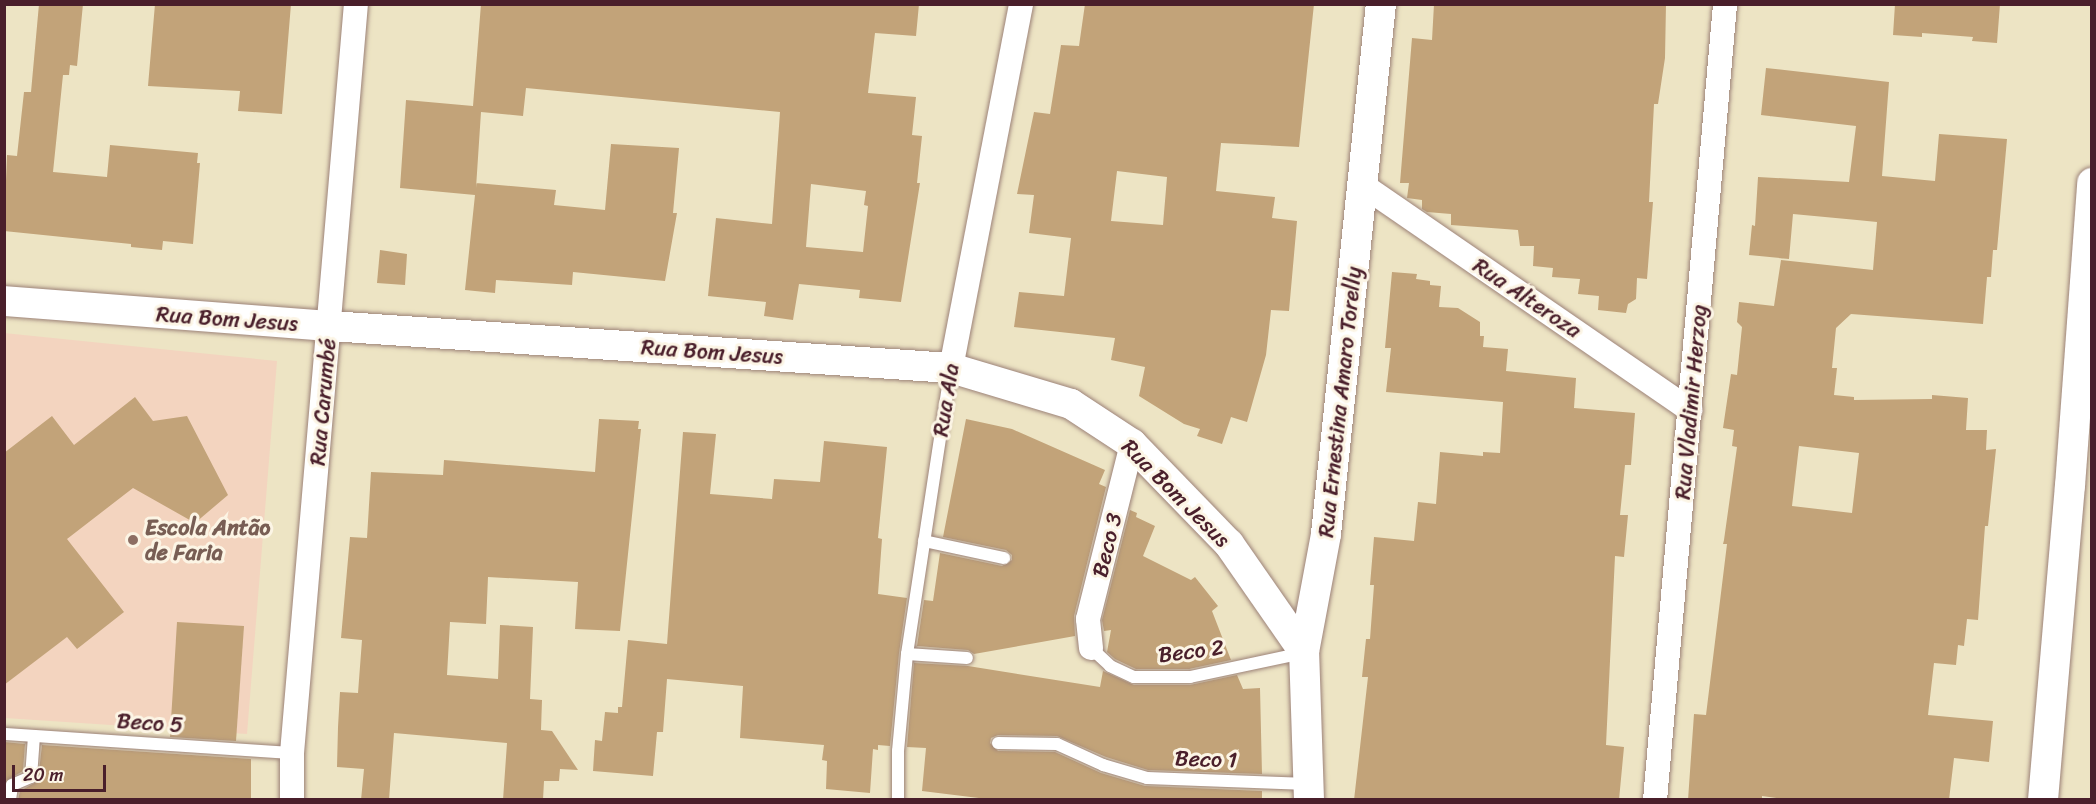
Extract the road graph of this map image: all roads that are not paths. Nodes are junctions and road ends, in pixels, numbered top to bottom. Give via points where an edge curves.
1 (356, 4) edge
2 (1021, 4) edge
3 (1381, 4) edge
4 (1725, 4) edge
5 (2091, 183) edge
6 (1364, 186) junction
7 (4, 301) edge
8 (330, 326) junction
9 (951, 368) junction
10 (1690, 410) junction
11 (1132, 444) junction
12 (924, 542) junction
13 (1004, 558) dead end
14 (1091, 648) joint
15 (1304, 652) junction
16 (907, 654) junction
17 (967, 658) dead end
18 (4, 734) edge
19 (34, 736) junction
20 (998, 743) dead end
21 (292, 753) junction
22 (1309, 792) edge
23 (10, 800) edge
24 (292, 800) edge
25 (898, 800) edge
26 (1654, 800) edge
27 (2043, 800) edge

1 - 8 street, Rua Carumbé
2 - 9 street, Rua Ala
3 - 6 street, Rua Ernestina Amaro Torelly
4 - 10 street, Rua Vladimir Herzog
5 - 27 street
6 - 10 street, Rua Alteroza
6 - 15 street, Rua Ernestina Amaro Torelly via 1326,534
7 - 8 street, Rua Bom Jesus
8 - 9 street, Rua Bom Jesus
8 - 21 street, Rua Carumbé
9 - 11 street, Rua Bom Jesus via 1071,404
9 - 12 lane, Rua Ala
10 - 26 street, Rua Vladimir Herzog
11 - 14 street, Beco 3 via 1088,619
11 - 15 street, Rua Bom Jesus via 1229,544
12 - 13 lane
12 - 16 lane, Rua Ala
14 - 15 lane, Beco 2 via 1110,666 1134,677 1190,677
15 - 22 street, Rua Ernestina Amaro Torelly
16 - 17 lane
16 - 25 lane, Rua Ala via 898,751
18 - 19 lane, Beco 5
19 - 21 lane, Beco 5
19 - 23 lane via 31,777 12,785
20 - 22 lane, Beco 1 via 1057,744 1103,765 1147,778
21 - 24 street, Rua Carumbé

